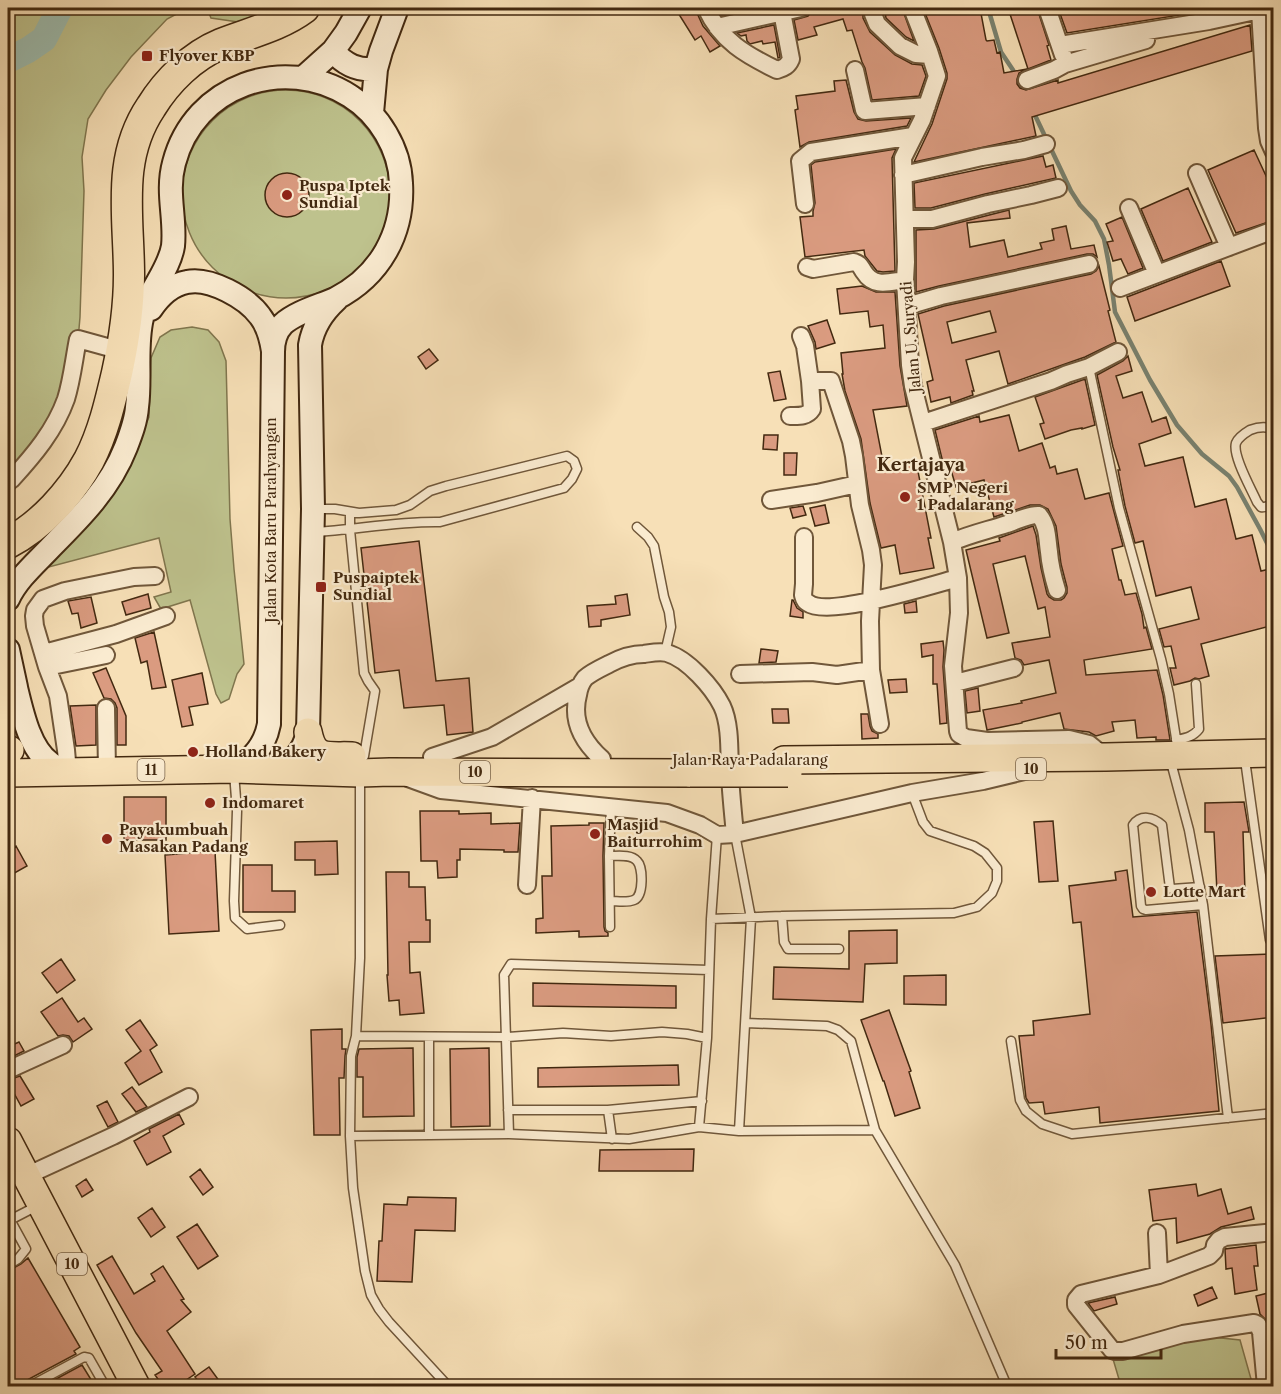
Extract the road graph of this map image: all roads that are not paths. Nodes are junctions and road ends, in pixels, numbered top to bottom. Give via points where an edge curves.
1 (284, 8) edge
2 (304, 8) edge
3 (360, 8) edge
4 (397, 8) edge
5 (706, 8) edge
6 (801, 8) edge
7 (873, 8) edge
8 (912, 8) edge
9 (1047, 8) edge
10 (1260, 9) edge
11 (782, 12) junction
12 (1209, 21) junction
13 (717, 27) junction
14 (1060, 45) junction
15 (333, 51) junction
16 (930, 55) junction
17 (1065, 64) junction
18 (376, 69) junction
19 (855, 70) dead end
20 (303, 78) junction
21 (1027, 80) dead end
22 (927, 106) junction
23 (372, 113) junction
24 (913, 136) junction
25 (1046, 144) dead end
26 (1274, 152) edge
27 (1197, 173) dead end
28 (903, 175) junction
29 (1058, 188) dead end
30 (806, 204) dead end
31 (1129, 208) dead end
32 (905, 219) junction
33 (1274, 230) edge
34 (1229, 247) junction
35 (1089, 264) dead end
36 (807, 267) dead end
37 (1156, 274) junction
38 (905, 280) junction
39 (1120, 288) dead end
40 (342, 295) junction
41 (907, 306) junction
42 (801, 336) dead end
43 (107, 346) junction
44 (273, 352) junction
45 (1118, 352) dead end
46 (138, 355) junction
47 (1089, 367) junction
48 (810, 381) junction
49 (789, 416) dead end
50 (922, 423) junction
51 (1274, 430) edge
52 (8, 482) edge
53 (857, 484) junction
54 (771, 500) dead end
55 (1274, 503) edge
56 (313, 509) junction
57 (350, 512) junction
58 (8, 521) edge
59 (637, 527) dead end
60 (350, 530) junction
61 (312, 532) junction
62 (804, 537) dead end
63 (952, 542) junction
64 (8, 543) edge
65 (156, 576) dead end
66 (958, 578) junction
67 (1057, 590) dead end
68 (8, 599) edge
69 (871, 602) junction
70 (166, 616) dead end
71 (8, 650) edge
72 (665, 653) junction
73 (106, 655) dead end
74 (45, 660) junction
75 (1014, 668) dead end
76 (871, 670) junction
77 (12, 672) junction
78 (740, 674) dead end
79 (955, 683) junction
80 (1196, 684) dead end
81 (580, 686) junction
82 (106, 708) dead end
83 (880, 724) dead end
84 (308, 732) junction
85 (1175, 753) junction
86 (1274, 753) edge
87 (432, 757) junction
88 (1106, 757) junction
89 (8, 758) edge
90 (602, 759) junction
91 (362, 764) junction
92 (1274, 766) edge
93 (691, 767) junction
94 (786, 767) junction
95 (1246, 767) junction
96 (234, 769) junction
97 (1033, 769) junction
98 (261, 770) junction
99 (107, 771) junction
100 (68, 772) junction
101 (390, 772) junction
102 (912, 793) junction
103 (532, 798) junction
104 (611, 807) junction
105 (735, 834) junction
106 (717, 835) junction
107 (609, 856) junction
108 (527, 885) dead end
109 (1200, 887) junction
110 (610, 902) junction
111 (1203, 905) junction
112 (782, 916) junction
113 (751, 918) junction
114 (711, 919) junction
115 (280, 925) dead end
116 (609, 927) dead end
117 (1270, 940) dead end
118 (839, 949) dead end
119 (709, 970) junction
120 (746, 1023) junction
121 (356, 1036) junction
122 (429, 1037) junction
123 (507, 1037) junction
124 (707, 1038) junction
125 (1011, 1041) dead end
126 (63, 1045) dead end
127 (8, 1070) edge
128 (189, 1096) dead end
129 (702, 1101) junction
130 (508, 1110) junction
131 (608, 1110) junction
132 (1274, 1113) edge
133 (1228, 1118) junction
134 (699, 1127) junction
135 (875, 1130) junction
136 (739, 1131) junction
137 (509, 1134) junction
138 (429, 1135) junction
139 (350, 1136) junction
140 (612, 1139) junction
141 (9, 1150) edge
142 (26, 1176) junction
143 (41, 1204) junction
144 (9, 1218) edge
145 (1274, 1232) edge
146 (1156, 1233) dead end
147 (8, 1265) edge
148 (1159, 1275) junction
149 (132, 1385) edge
150 (30, 1386) edge
151 (105, 1386) edge
152 (448, 1386) edge
153 (1007, 1386) edge
154 (1266, 1386) edge

1 - 43 highway via 194,46 154,80 140,100 119,146 114,170 113,304
2 - 64 highway via 196,58 166,86 140,125 128,164 125,335 102,430 68,490 47,515
3 - 15 main road
4 - 18 main road
5 - 13 street
6 - 11 street
7 - 16 street via 880,28 900,46 916,54
8 - 16 street, Jalan U. Suryadi
9 - 14 street
10 - 12 street
10 - 26 street via 1267,128
11 - 13 street
11 - 13 street via 790,59 789,64 777,70 730,42
12 - 14 street
12 - 17 street
14 - 17 street
15 - 18 main road via 352,66
15 - 20 main road
16 - 22 street, Jalan U. Suryadi via 937,76
17 - 21 street
18 - 23 main road
19 - 22 street via 865,111
20 - 23 main road, Jalan Kota Baru Parahyangan via 340,89
20 - 46 main road, Jalan Kota Baru Parahyangan via 269,78 238,87 199,114 184,136 177,150 170,190 171,254 144,310
22 - 24 street, Jalan U. Suryadi
23 - 40 main road, Jalan Kota Baru Parahyangan via 397,156 401,209 396,232 379,262
24 - 28 street, Jalan U. Suryadi via 903,158
24 - 30 street via 807,154 800,161
25 - 28 street
27 - 34 street
28 - 32 street, Jalan U. Suryadi
29 - 32 street via 932,219
31 - 37 street
32 - 38 street, Jalan U. Suryadi
33 - 34 street
34 - 37 street
35 - 41 street
36 - 38 street via 854,262 860,264 872,282
37 - 39 street
38 - 41 street, Jalan U. Suryadi
40 - 44 main road, Jalan Kota Baru Parahyangan via 285,322 275,336
40 - 56 main road, Jalan Kota Baru Parahyangan via 328,307 311,339
41 - 50 street, Jalan U. Suryadi via 910,366
42 - 48 street
43 - 52 street via 78,339 66,398 55,423 39,449
43 - 58 highway via 86,428 74,453 36,500
44 - 46 main road via 266,326 253,308 218,286 193,281 176,286 154,304 142,329
44 - 96 main road, Jalan Kota Baru Parahyangan via 269,724 256,753
45 - 47 street
46 - 68 main road via 136,416 112,477 93,504 26,573
47 - 50 street
47 - 85 lane via 1119,508 1161,659
48 - 49 street via 812,409 808,414
48 - 53 street via 832,383 851,441
50 - 63 street, Jalan U. Suryadi
51 - 55 lane via 1248,432 1236,447 1236,456 1260,507
53 - 54 street
53 - 69 street via 873,566
56 - 57 lane
56 - 61 main road, Jalan Kota Baru Parahyangan
57 - 60 lane
57 - 60 lane via 396,510 430,491 567,456 577,469 564,488 440,522
59 - 72 lane via 654,546 669,612 671,627
60 - 61 lane
60 - 91 lane via 364,673 375,691
61 - 84 main road, Jalan Kota Baru Parahyangan
62 - 69 street via 805,601 820,606
63 - 66 street, Jalan U. Suryadi
63 - 67 street via 1039,515 1047,530
65 - 74 street via 98,584 43,598 34,616
66 - 69 street
66 - 79 street, Jalan U. Suryadi
69 - 76 street
70 - 74 street
71 - 77 main road
72 - 81 street via 624,657 594,672
72 - 105 street via 691,668 723,708
73 - 74 street
74 - 100 street via 59,704
75 - 79 street
76 - 78 street via 837,675
76 - 83 street
77 - 89 main road via 22,727
77 - 100 main road via 37,748 50,763
79 - 88 street, Jalan U. Suryadi via 957,727 966,738 1069,739 1089,744
80 - 85 lane via 1199,729
81 - 87 street via 492,737
81 - 90 street via 575,710 579,729
82 - 99 street
84 - 91 highway, Jalan Raya Padalarang / 10 via 319,753
84 - 98 main road, Jalan Raya Padalarang via 295,758 282,766
85 - 86 highway, Jalan Raya Padalarang / 10
85 - 88 highway, Jalan Raya Padalarang / 10
85 - 95 highway, Jalan Raya Padalarang / 10
85 - 97 highway, Jalan Raya Padalarang / 10
85 - 109 lane
87 - 90 highway, Jalan Raya Padalarang / 10
87 - 91 highway, Jalan Raya Padalarang / 10
88 - 94 highway, Jalan Raya Padalarang / 10
89 - 100 highway, Jalan Raya Padalarang / 11
90 - 93 highway, Jalan Raya Padalarang / 10
91 - 98 highway, Jalan Raya Padalarang / 10
91 - 101 highway, Jalan Raya Padalarang / 10
91 - 121 lane
92 - 95 highway, Jalan Raya Padalarang / 10
93 - 94 highway, Jalan Raya Padalarang / 10
93 - 101 highway, Jalan Raya Padalarang / 10
94 - 97 highway, Jalan Raya Padalarang / 10
95 - 117 lane
96 - 98 highway, Jalan Raya Padalarang / 11
96 - 99 highway, Jalan Raya Padalarang / 11
96 - 115 lane via 235,918 247,929
97 - 102 street
99 - 100 highway, Jalan Raya Padalarang / 11
101 - 103 street via 441,790
102 - 105 street
102 - 112 lane via 930,831 985,853 996,868 997,881 992,893 977,907 954,913
103 - 104 street
103 - 108 street
104 - 106 street via 668,813
104 - 107 lane
105 - 106 street
105 - 113 lane
106 - 114 lane
107 - 110 lane
107 - 110 lane via 629,856 638,862 641,891 632,901
109 - 111 lane
109 - 111 lane via 1170,888 1162,825 1146,818 1132,825 1140,906 1146,910
110 - 116 lane
111 - 133 lane
112 - 113 lane
112 - 118 lane via 788,949
113 - 114 lane
113 - 120 lane
114 - 119 lane
119 - 123 lane via 511,964 504,975
119 - 124 lane
120 - 135 lane via 827,1026 847,1037
120 - 136 lane
121 - 122 lane
121 - 139 lane via 351,1056
122 - 123 lane
122 - 138 lane
123 - 124 lane via 662,1032
123 - 130 lane
124 - 129 lane
125 - 133 lane via 1020,1100 1026,1111 1042,1124 1072,1134
126 - 127 street
128 - 142 street
129 - 131 lane
129 - 134 lane
130 - 131 lane
130 - 137 lane
131 - 140 lane
132 - 133 lane
134 - 136 lane
134 - 140 lane
135 - 136 lane
135 - 153 lane via 955,1265
137 - 138 lane
137 - 140 lane
138 - 139 lane
139 - 152 lane via 353,1188 371,1294 389,1322
141 - 142 highway, 10
142 - 143 highway, 10
143 - 144 lane
143 - 149 highway, 10
144 - 147 lane via 26,1249
145 - 148 street via 1222,1238 1209,1256
146 - 148 street
148 - 154 street via 1081,1294 1076,1305 1115,1351 1183,1334 1254,1323 1261,1332
150 - 151 lane via 86,1357

